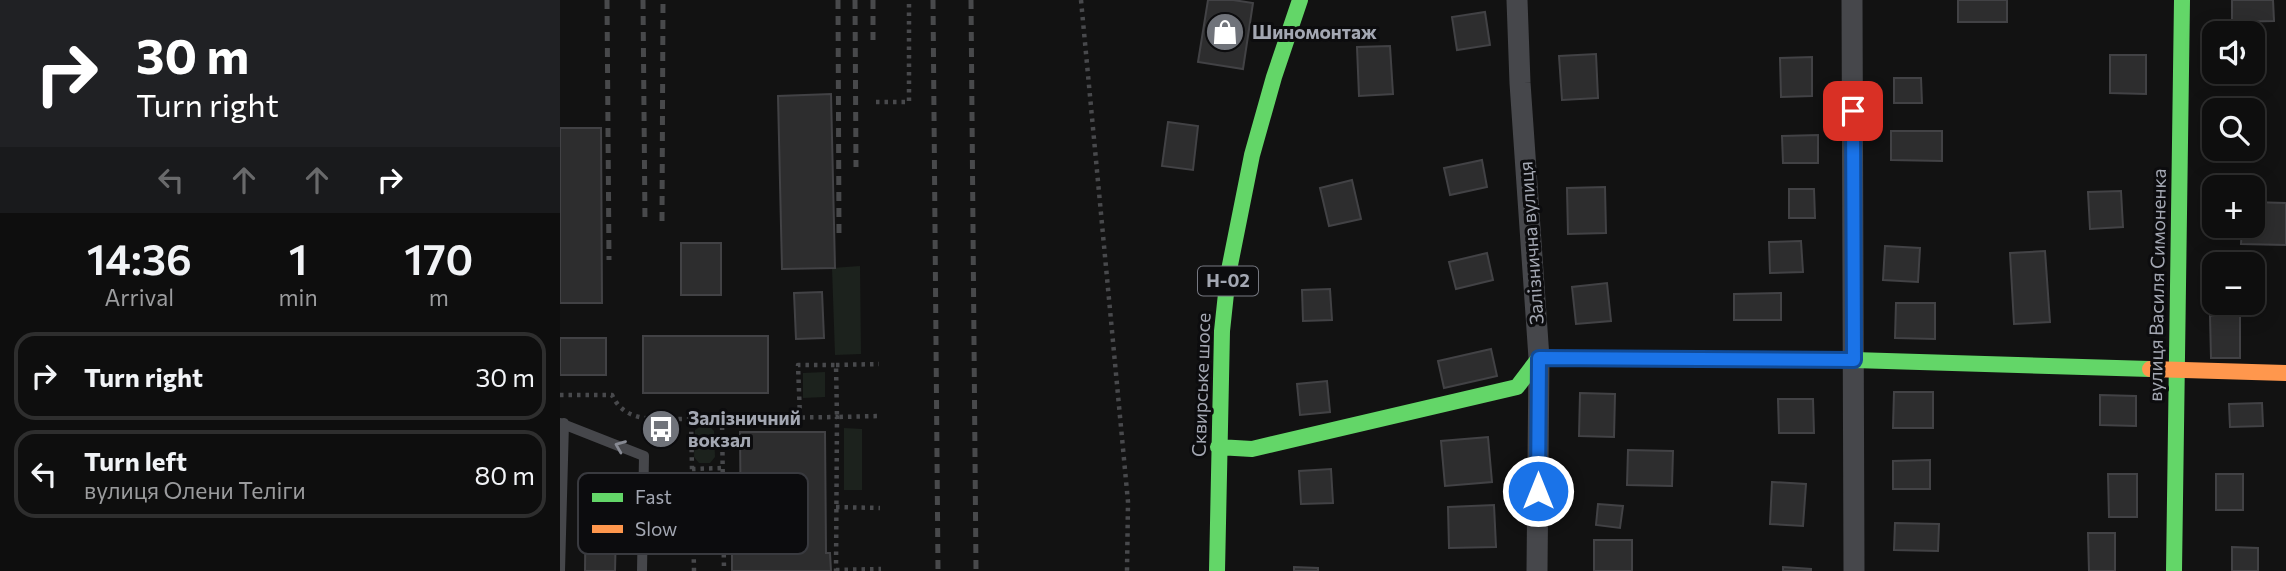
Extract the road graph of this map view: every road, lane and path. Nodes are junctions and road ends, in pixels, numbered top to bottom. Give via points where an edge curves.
1 (909, 0) edge
2 (1081, 0) edge
3 (1300, 0) edge
4 (1517, 0) edge
5 (1852, 0) edge
6 (2182, 0) edge
7 (876, 102) dead end
8 (1539, 358) junction
9 (1854, 360) junction
10 (879, 364) dead end
11 (836, 365) junction
12 (2176, 371) junction
13 (2286, 373) edge
14 (879, 416) dead end
15 (800, 417) junction
16 (837, 417) junction
17 (722, 418) junction
18 (691, 419) dead end
19 (562, 423) edge
20 (1218, 447) junction
21 (723, 468) junction
22 (692, 469) dead end
23 (645, 473) edge
24 (723, 473) edge
25 (836, 507) junction
26 (880, 508) dead end
27 (881, 569) dead end
28 (560, 571) edge
29 (836, 571) edge
30 (1127, 571) edge
31 (1217, 571) edge
32 (1537, 571) edge
33 (1854, 571) edge
34 (2174, 571) edge

1 - 7 path via 909,102
2 - 30 path via 1128,502
3 - 20 street, Сквирське шосе / Н-02 via 1250,159 1236,226 1223,316
4 - 8 street, Залізнична вулиця
5 - 9 street
6 - 12 street, вулиця Василя Симоненка
8 - 9 street
8 - 20 street via 1517,387 1252,449
8 - 32 street, Залізнична вулиця
9 - 12 street
9 - 33 street
10 - 11 path
11 - 15 path via 798,365
11 - 16 path
12 - 13 street
12 - 34 street, вулиця Василя Симоненка
14 - 16 path
15 - 16 path
15 - 17 path
16 - 25 path
17 - 18 path
17 - 21 path
23 -> 19 lane via 645,456
19 - 28 lane
20 - 31 street, Сквирське шосе / Н-02
21 - 22 path
21 - 24 path
25 - 26 path
25 - 29 path
27 - 29 path

